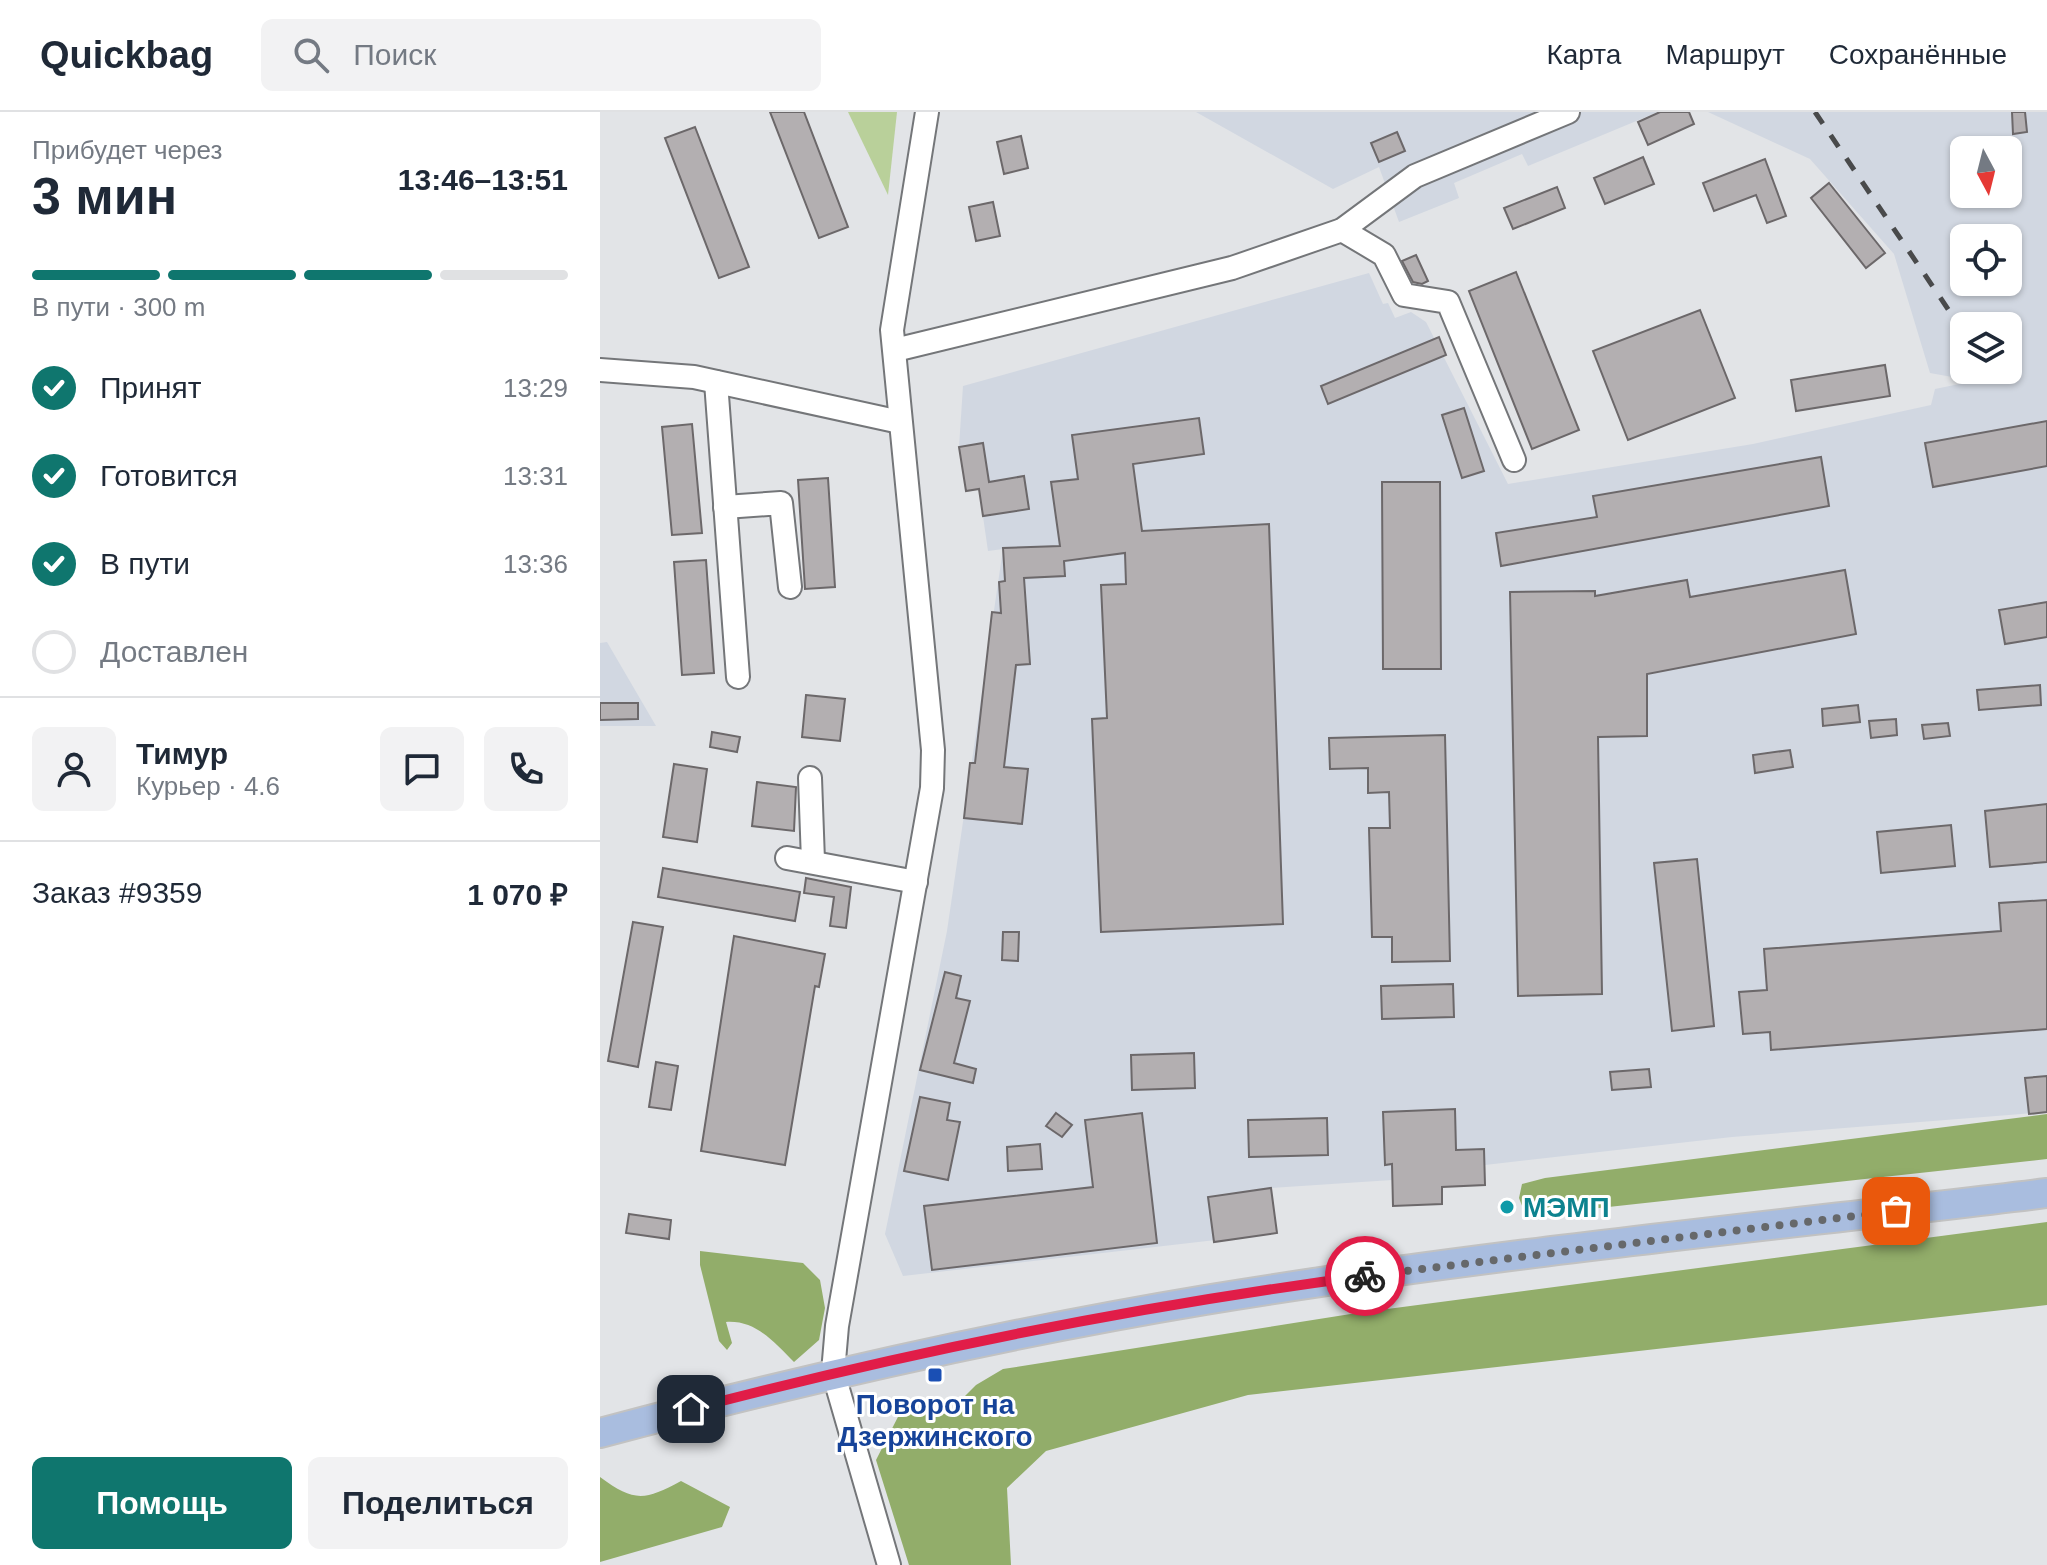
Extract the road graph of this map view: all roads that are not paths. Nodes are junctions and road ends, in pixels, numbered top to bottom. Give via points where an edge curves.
1 (927, 112) edge
2 (1568, 112) edge
3 (1342, 230) junction
4 (895, 350) junction
5 (600, 370) edge
6 (716, 382) junction
7 (900, 422) junction
8 (1514, 460) dead end
9 (725, 507) junction
10 (790, 587) dead end
11 (738, 677) dead end
12 (810, 778) dead end
13 (787, 858) dead end
14 (813, 861) junction
15 (916, 882) junction
16 (2047, 1193) edge
17 (833, 1372) junction
18 (600, 1433) edge
19 (889, 1565) edge

1 - 4 street via 894,315
2 - 3 street via 1415,176
3 - 4 street via 1232,268
3 - 8 street via 1384,255 1404,295 1448,302
4 - 7 street
5 - 6 street
6 - 7 street
6 - 9 street
7 - 15 street via 933,750
9 - 10 street via 781,503
9 - 11 street
12 - 14 street
13 - 14 street
14 - 15 street
15 - 17 street
16 - 17 main road via 1296,1286
17 - 18 main road
17 - 19 street

